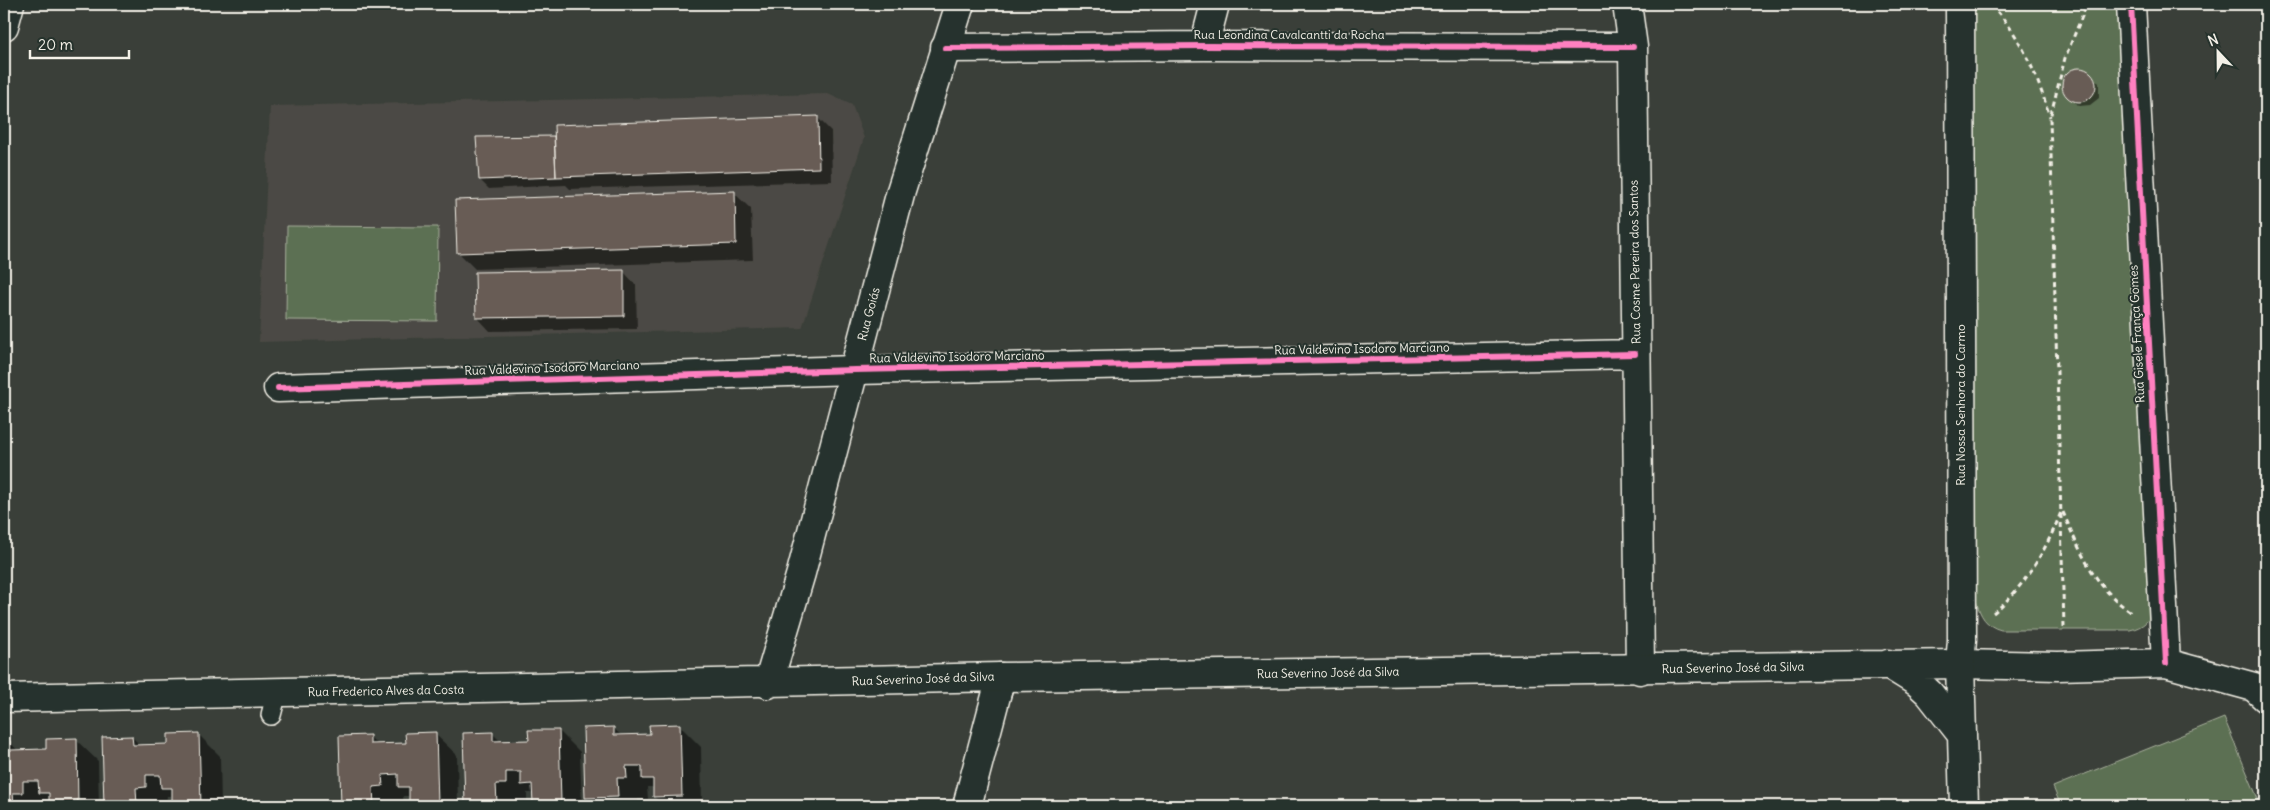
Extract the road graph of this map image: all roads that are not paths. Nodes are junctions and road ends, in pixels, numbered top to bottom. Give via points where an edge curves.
1 (10, 4) edge
2 (960, 4) edge
3 (1215, 4) edge
4 (1628, 4) edge
5 (1960, 4) edge
6 (2131, 4) edge
7 (4, 26) edge
8 (1204, 46) junction
9 (1632, 47) junction
10 (945, 48) junction
11 (1635, 354) junction
12 (855, 370) junction
13 (278, 388) dead end
14 (2166, 663) junction
15 (1888, 664) junction
16 (1960, 664) junction
17 (1640, 670) junction
18 (1001, 677) junction
19 (766, 690) junction
20 (4, 698) edge
21 (2266, 698) edge
22 (1962, 735) junction
23 (967, 806) edge
24 (1964, 806) edge

1 - 7 street
2 - 10 street, Rua Goiás
3 - 8 street
4 - 9 street, Rua Cosme Pereira dos Santos
5 - 16 street, Rua Nossa Senhora do Carmo
6 - 14 street, Rua Gisele França Gomes
8 - 9 street, Rua Leondina Cavalcantti da Rocha
8 - 10 street, Rua Leondina Cavalcantti da Rocha
9 - 11 street, Rua Cosme Pereira dos Santos
10 - 12 street, Rua Goiás via 901,191
11 - 12 street, Rua Valdevino Isodoro Marciano
11 - 17 street, Rua Cosme Pereira dos Santos
12 - 13 street, Rua Valdevino Isodoro Marciano
12 - 19 street, Rua Goiás
14 - 16 street, Rua Severino José da Silva
14 - 21 street, Rua Severino José da Silva via 2254,688
15 - 16 street, Rua Severino José da Silva
15 - 17 street, Rua Severino José da Silva
15 - 22 street via 1929,692
16 - 22 street, Rua Nossa Senhora do Carmo
17 - 18 street, Rua Severino José da Silva
18 - 19 street, Rua Severino José da Silva
18 - 23 street
19 - 20 street, Rua Frederico Alves da Costa via 274,704
22 - 24 street, Rua Nossa Senhora do Carmo

